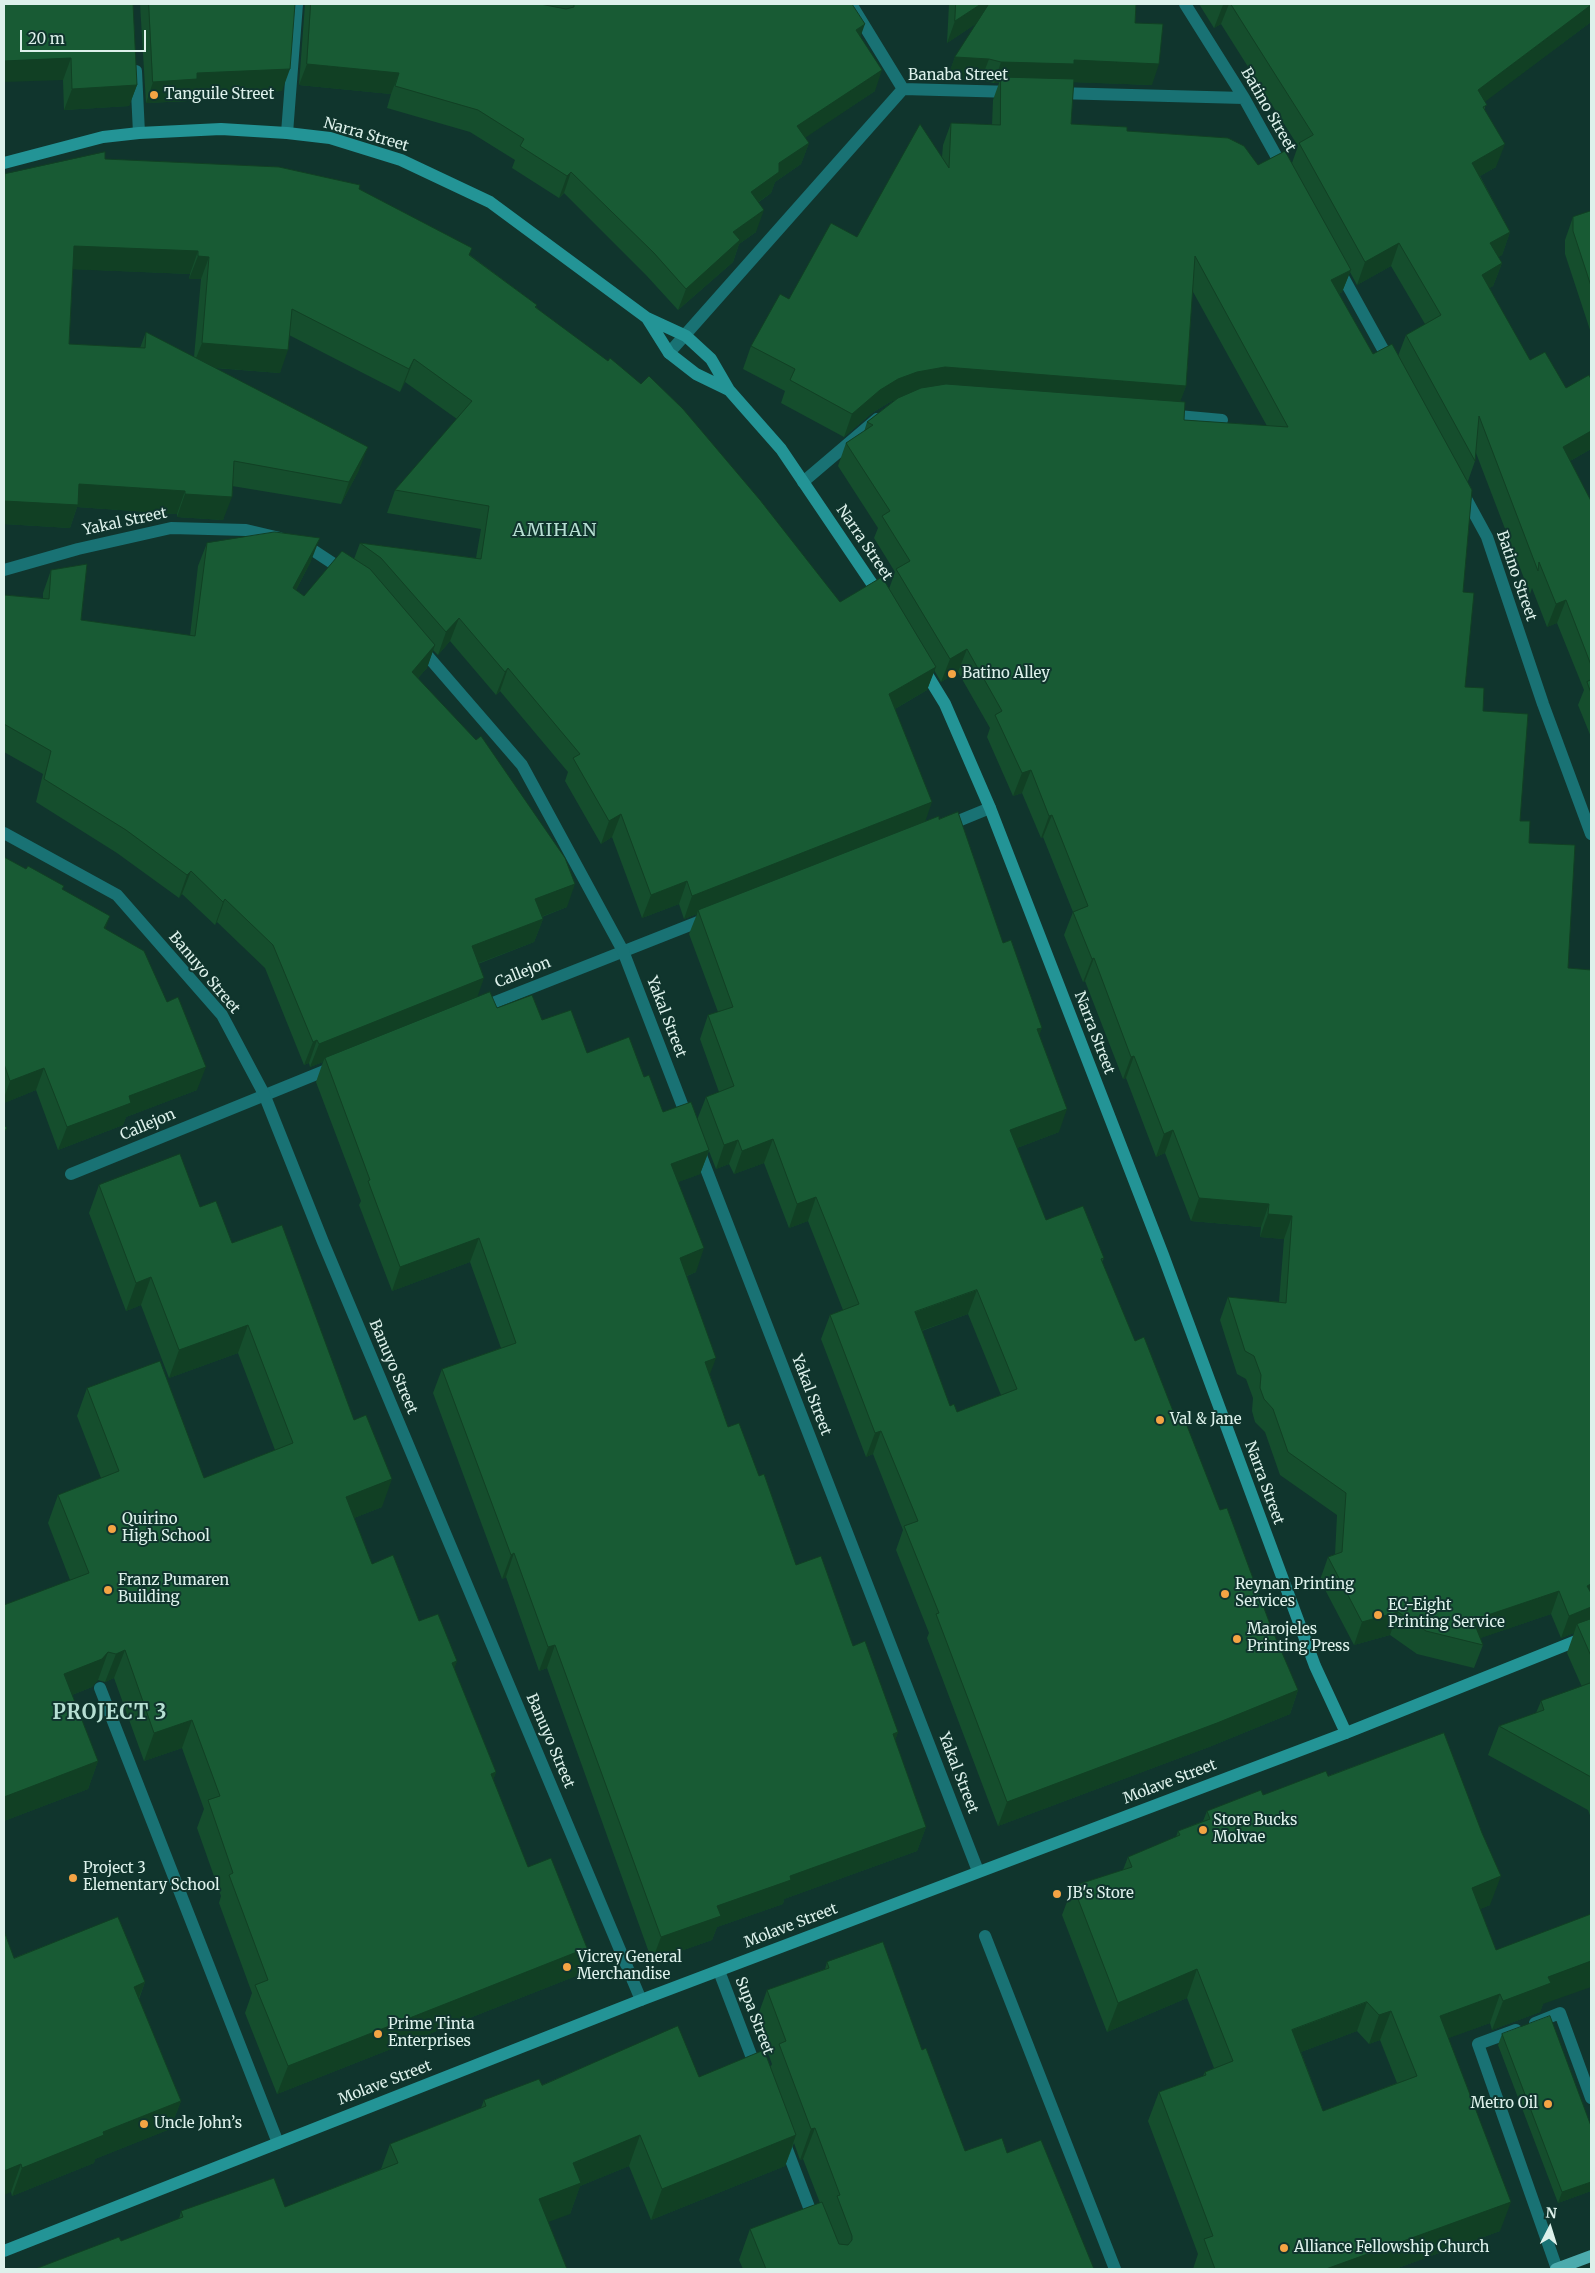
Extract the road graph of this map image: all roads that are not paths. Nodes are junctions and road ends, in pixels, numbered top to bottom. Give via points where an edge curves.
1 (297, 4) edge
2 (850, 4) edge
3 (1185, 4) edge
4 (134, 53) edge
5 (903, 90) junction
6 (1244, 98) junction
7 (139, 133) junction
8 (287, 133) junction
9 (4, 163) edge
10 (1291, 184) edge
11 (1330, 253) edge
12 (647, 318) junction
13 (686, 336) junction
14 (670, 353) junction
15 (1396, 373) edge
16 (730, 390) junction
17 (888, 412) edge
18 (1153, 414) edge
19 (1222, 420) dead end
20 (803, 482) junction
21 (1458, 485) edge
22 (4, 570) edge
23 (360, 581) edge
24 (885, 605) edge
25 (412, 638) edge
26 (915, 655) edge
27 (990, 808) junction
28 (938, 829) edge
29 (4, 833) edge
30 (1591, 834) edge
31 (725, 912) edge
32 (623, 951) junction
33 (466, 1014) edge
34 (347, 1061) edge
35 (264, 1094) junction
36 (71, 1174) dead end
37 (1591, 1635) edge
38 (100, 1688) dead end
39 (1346, 1732) junction
40 (978, 1871) junction
41 (985, 1936) dead end
42 (719, 1971) junction
43 (641, 2000) junction
44 (762, 2083) edge
45 (1591, 2098) edge
46 (780, 2129) edge
47 (278, 2143) junction
48 (819, 2232) edge
49 (4, 2251) edge
50 (1591, 2256) edge
51 (1115, 2269) edge
52 (1557, 2269) edge

1 - 8 street
2 - 5 street
3 - 6 street, Batino Street
4 - 7 street
5 - 6 street, Banaba Street
5 - 13 street, Banaba Street
6 - 10 street, Batino Street
7 - 8 street, Narra Street via 221,129
7 - 9 street, Narra Street via 103,137
8 - 12 street, Narra Street via 330,138 401,160 490,202
11 - 15 street
12 - 13 street, Narra Street
12 - 14 street, Narra Street
13 - 14 street, Banaba Street
13 - 16 street, Narra Street via 711,360
14 - 16 street, Narra Street via 696,374
16 - 20 street, Narra Street via 781,449
17 - 20 street
18 - 19 street
20 - 24 street, Narra Street
21 - 30 street, Batino Street via 1487,537
22 - 23 street, Yakal Street via 171,528 246,530 306,545
25 - 32 street, Yakal Street via 522,765
26 - 27 street, Narra Street via 944,704
27 - 28 street
27 - 39 street, Narra Street via 1163,1255 1315,1666
29 - 35 street, Banuyo Street via 116,895 222,1014
31 - 32 street, Callejon
32 - 33 street, Callejon
32 - 40 street, Yakal Street
34 - 35 street, Callejon
35 - 36 street, Callejon
35 - 43 street, Banuyo Street
37 - 39 street, Molave Street
38 - 47 street
39 - 40 street, Molave Street
40 - 42 street, Molave Street
41 - 51 street
42 - 43 street, Molave Street
42 - 44 street, Supa Street
43 - 47 street, Molave Street
45 - 52 street via 1560,2013 1478,2044
46 - 48 street
47 - 49 street, Molave Street
50 - 52 main road

